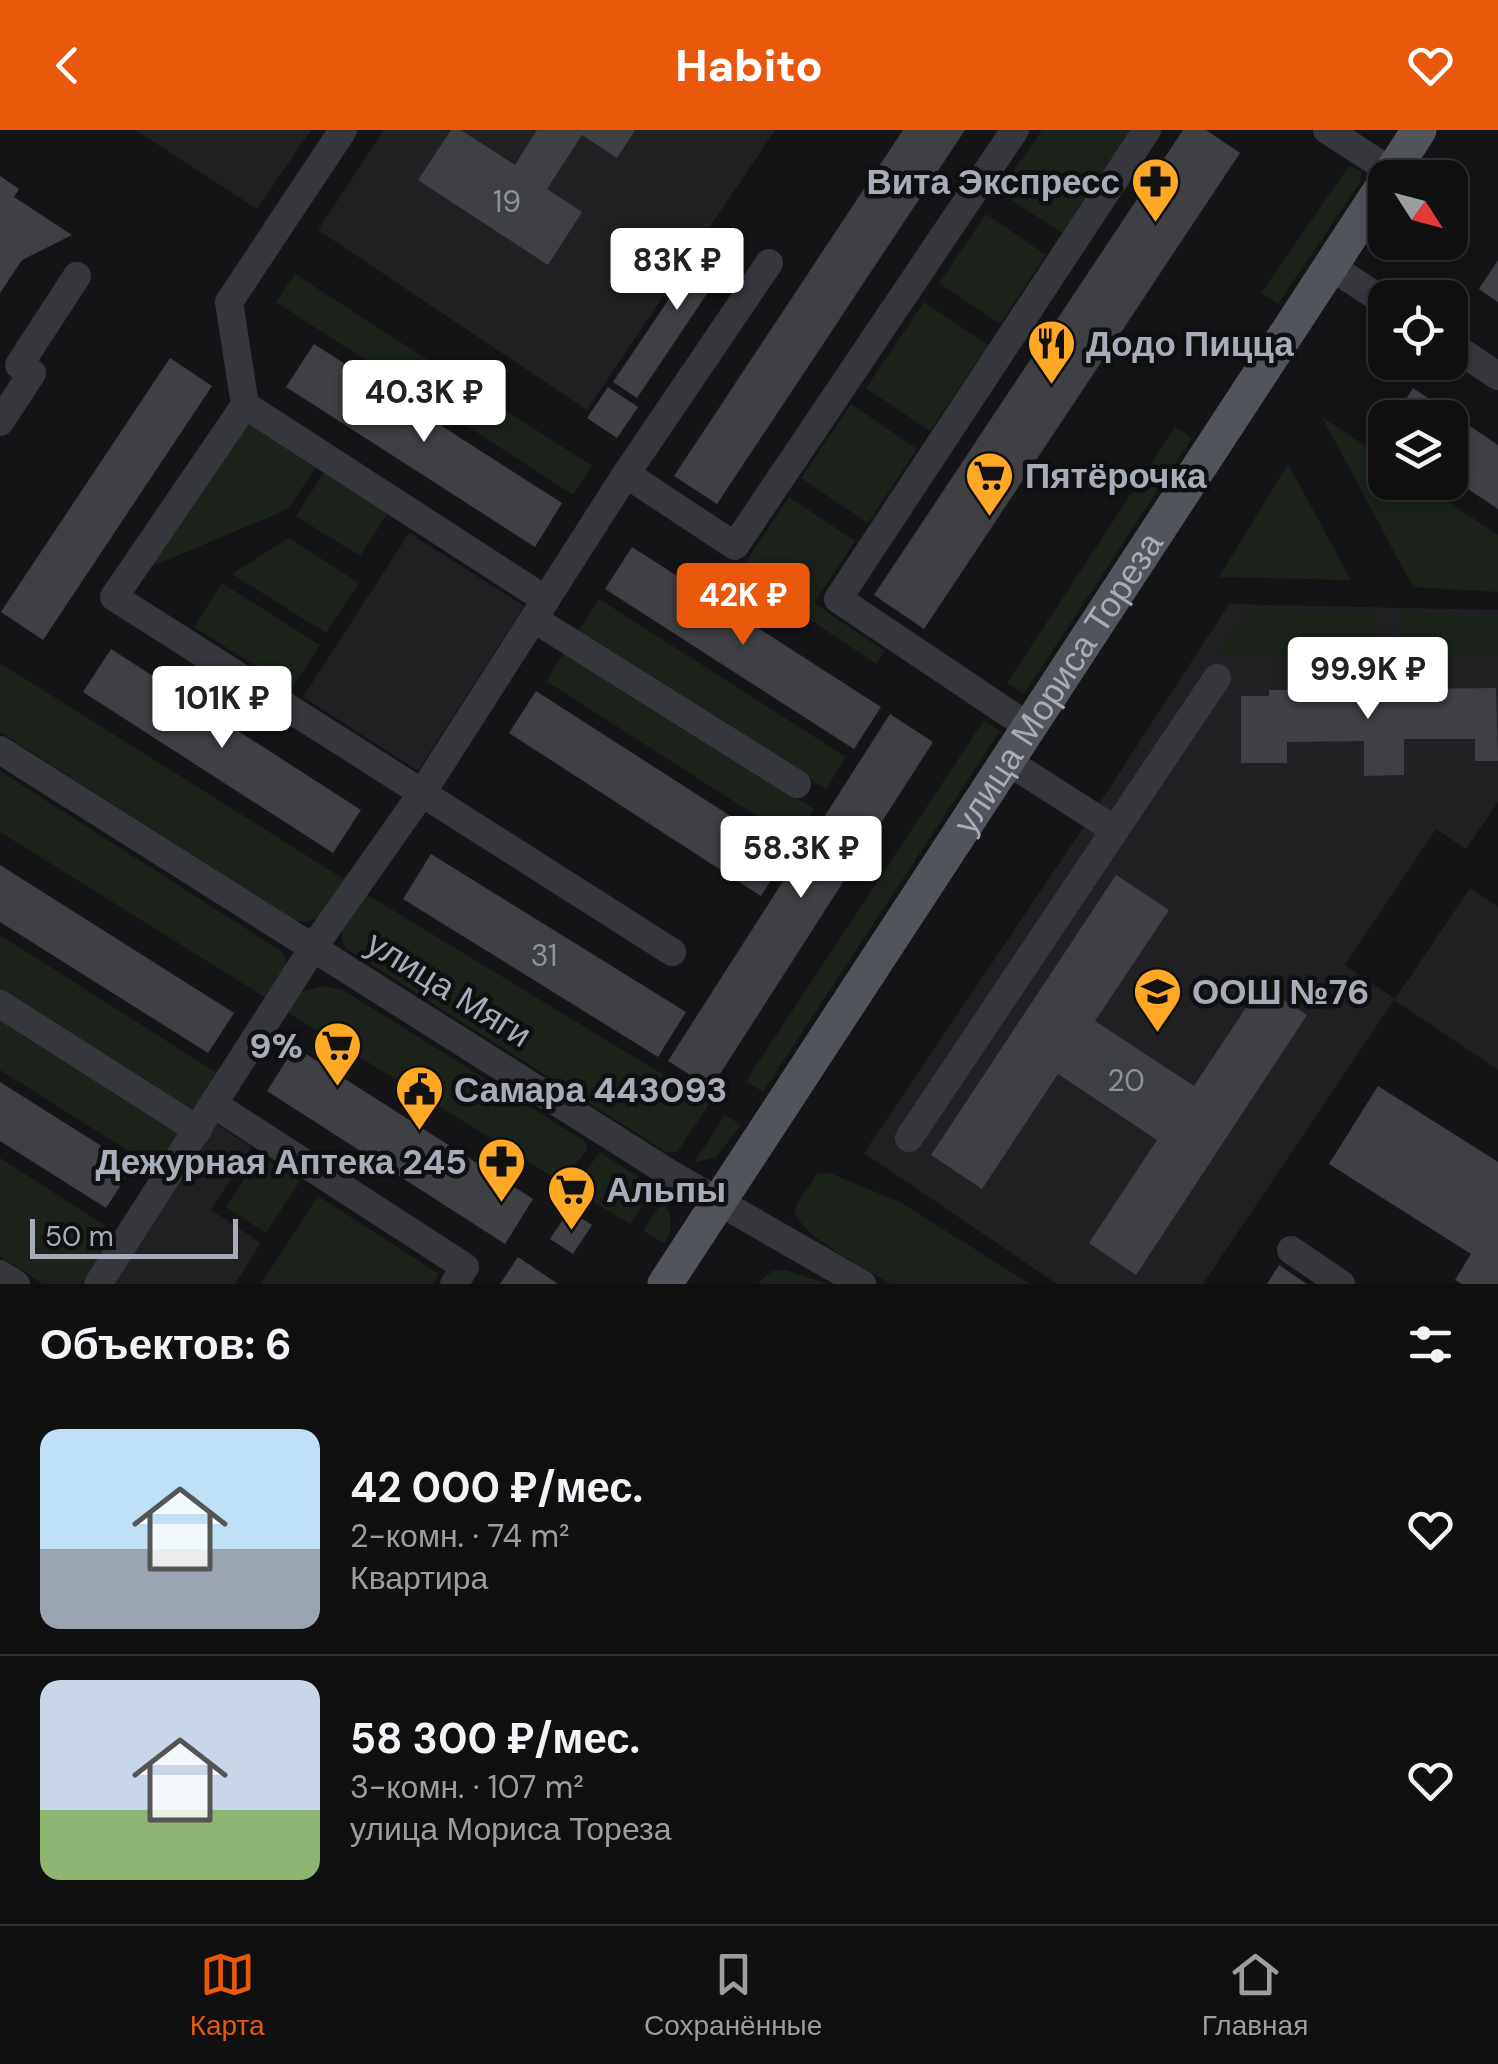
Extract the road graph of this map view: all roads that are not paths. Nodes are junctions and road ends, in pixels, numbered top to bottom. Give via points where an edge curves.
1 (343, 130) edge
2 (1015, 130) edge
3 (1147, 130) edge
4 (1327, 130) edge
5 (1419, 130) edge
6 (1399, 160) edge
7 (1368, 162) edge
8 (1368, 208) edge
9 (768, 263) dead end
10 (1330, 266) junction
11 (76, 276) dead end
12 (1368, 291) edge
13 (1468, 356) edge
14 (1498, 376) edge
15 (244, 405) junction
16 (0, 422) edge
17 (626, 474) junction
18 (540, 609) junction
19 (1216, 678) dead end
20 (1029, 727) junction
21 (0, 750) edge
22 (1007, 761) junction
23 (798, 784) dead end
24 (422, 794) junction
25 (1115, 830) junction
26 (313, 948) junction
27 (672, 952) dead end
28 (0, 1004) edge
29 (215, 1105) junction
30 (198, 1130) junction
31 (910, 1138) dead end
32 (719, 1201) junction
33 (1291, 1250) dead end
34 (0, 1274) edge
35 (16, 1284) edge
36 (98, 1284) edge
37 (454, 1284) edge
38 (665, 1284) edge
39 (862, 1284) edge
40 (1340, 1284) edge

1 - 15 street via 229,302
2 - 17 street via 735,546
3 - 20 street via 838,598
4 - 7 street
5 - 6 main road, улица Мориса Тореза
8 - 10 main road, улица Мориса Тореза
9 - 17 street
10 - 12 street
10 - 20 main road, улица Мориса Тореза
11 - 16 street via 19,366 32,373
13 - 14 street
15 - 18 street
15 - 24 street via 114,597
17 - 18 street
18 - 23 street
18 - 24 street
19 - 25 street
20 - 22 main road, улица Мориса Тореза
21 - 26 street, улица Мяги
22 - 25 street
22 - 32 main road, улица Мориса Тореза
24 - 26 street
24 - 27 street
25 - 31 street
26 - 29 street
26 - 32 street, улица Мяги
28 - 30 street
29 - 30 street
29 - 37 street via 466,1266
30 - 36 street
32 - 38 main road, улица Мориса Тореза
32 - 39 street, улица Мяги
33 - 40 street
34 - 35 street

